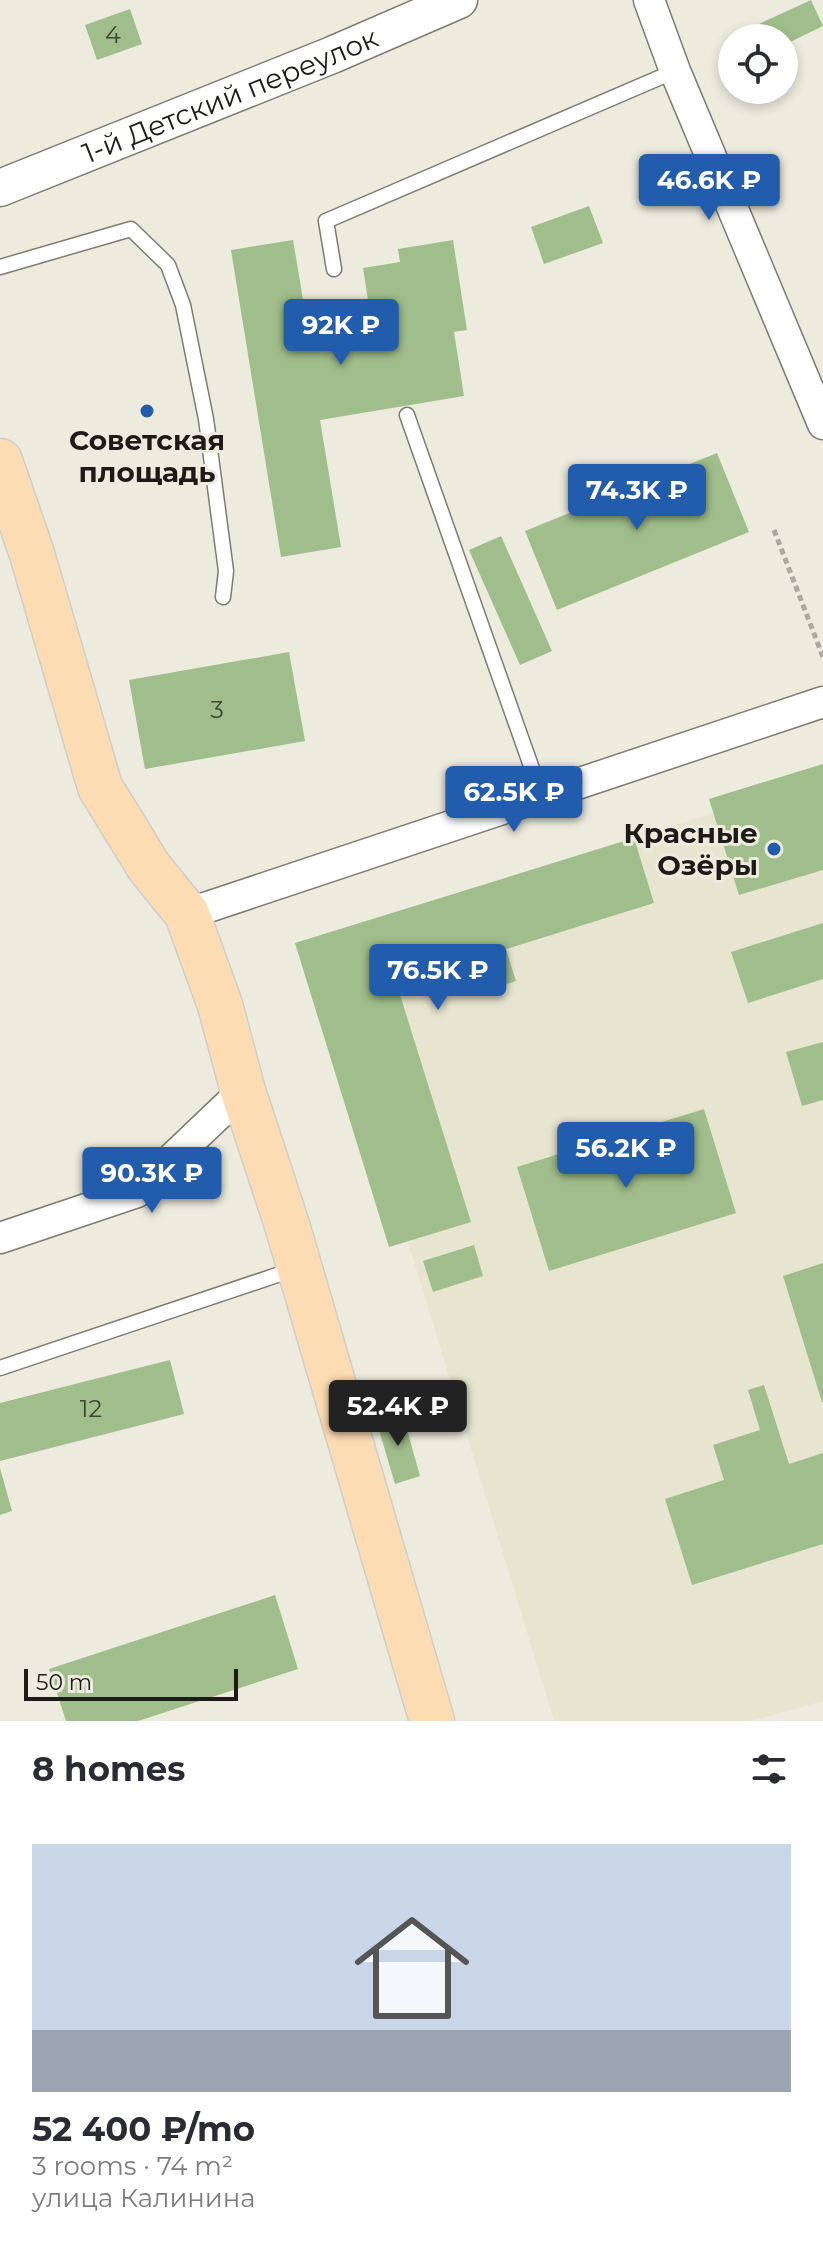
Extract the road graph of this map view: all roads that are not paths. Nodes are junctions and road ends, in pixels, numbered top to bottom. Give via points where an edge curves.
1 (459, 0) edge
2 (649, 0) edge
3 (675, 71) junction
4 (0, 188) edge
5 (0, 267) edge
6 (334, 269) dead end
7 (815, 381) edge
8 (407, 415) dead end
9 (823, 424) edge
10 (0, 461) edge
11 (223, 597) dead end
12 (823, 702) edge
13 (542, 797) junction
14 (187, 914) junction
15 (243, 1091) junction
16 (0, 1238) edge
17 (299, 1268) junction
18 (0, 1368) edge
19 (432, 1721) edge

1 - 4 street, 1-й Детский переулок
2 - 3 street
3 - 6 lane via 326,221
3 - 7 street
5 - 11 lane via 131,229 168,265 183,305 206,419 226,571
7 - 9 street
8 - 13 lane
10 - 14 main road via 100,787 149,867
12 - 13 street
13 - 14 street
14 - 15 main road via 220,1005
15 - 16 street via 137,1192
15 - 17 main road
17 - 18 lane
17 - 19 main road

